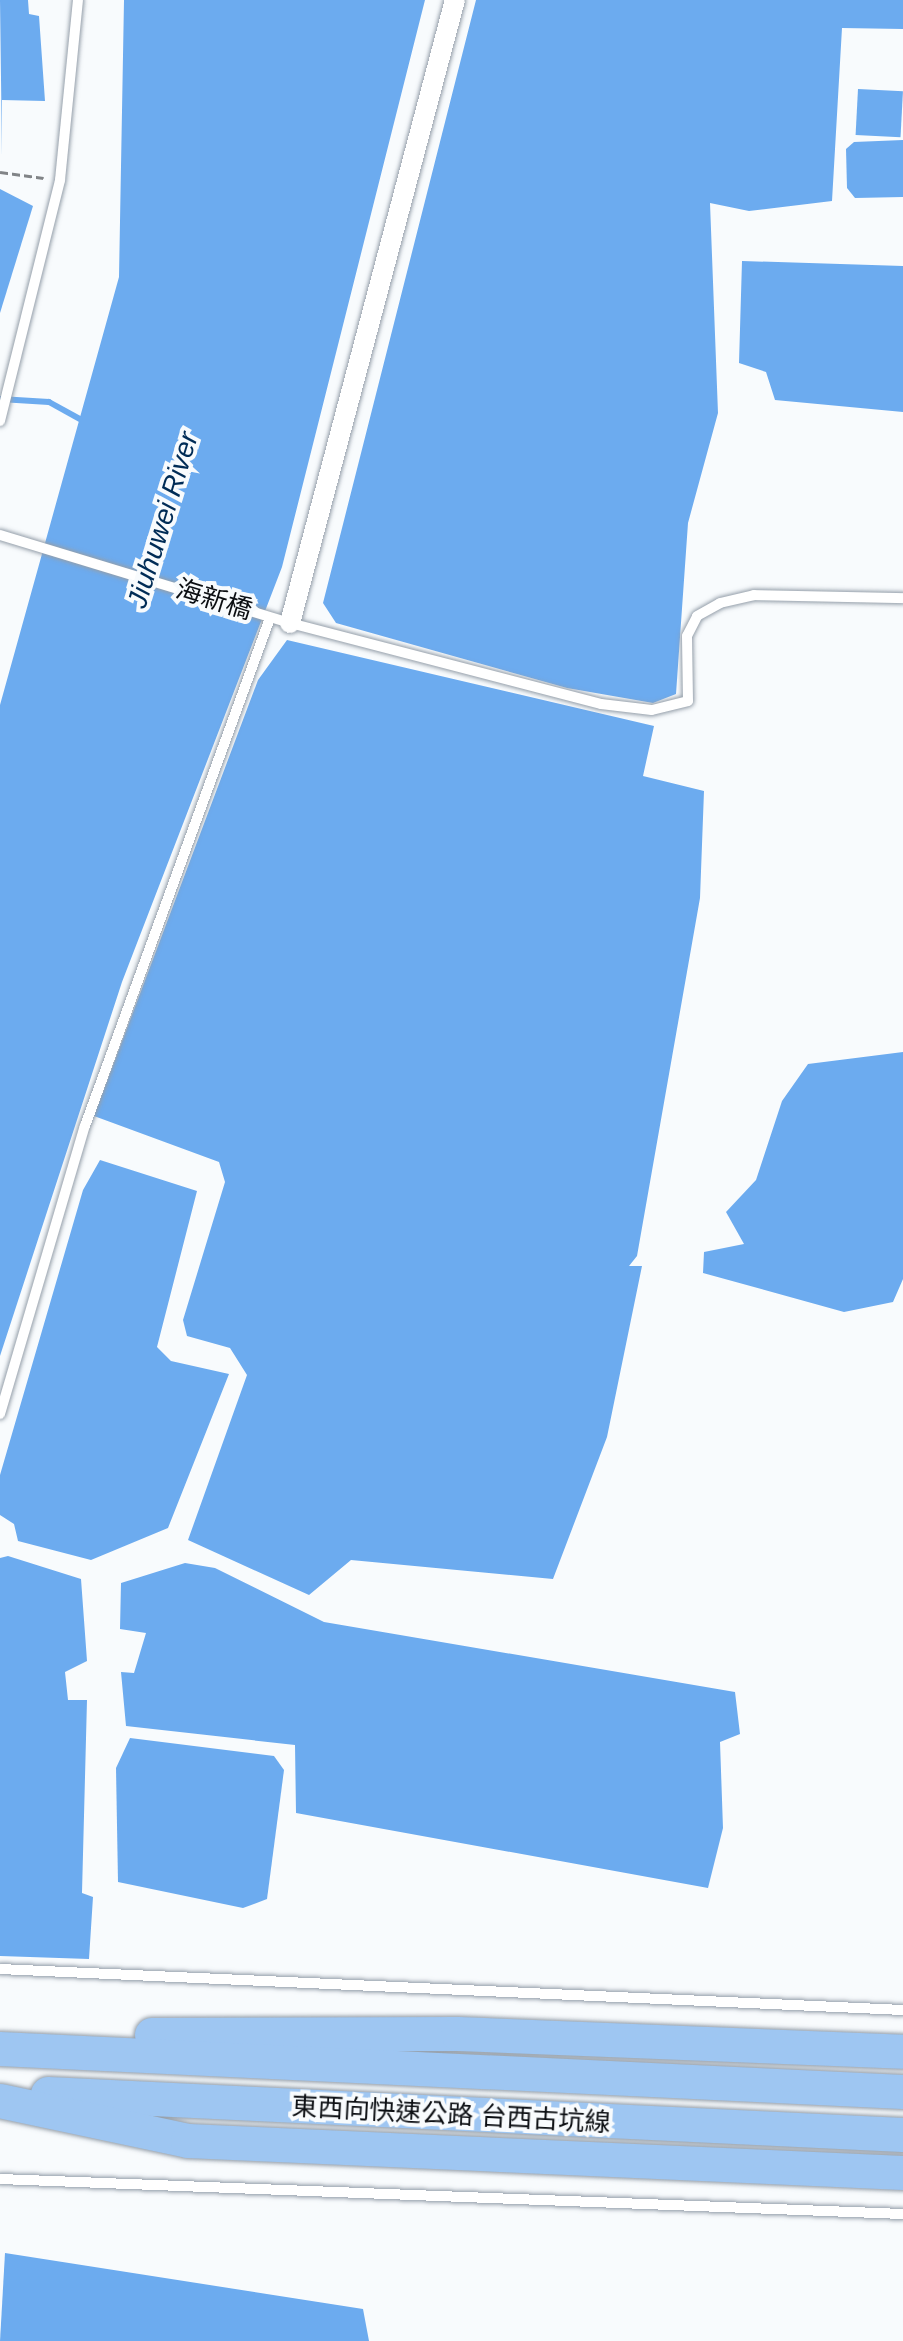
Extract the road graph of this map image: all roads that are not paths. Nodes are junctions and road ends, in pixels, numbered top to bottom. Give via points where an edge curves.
1 (78, 0) edge
2 (455, 0) edge
3 (0, 421) edge
4 (0, 535) edge
5 (903, 598) edge
6 (280, 621) junction
7 (0, 1414) edge
8 (0, 1969) edge
9 (903, 2010) edge
10 (0, 2042) edge
11 (0, 2049) edge
12 (903, 2052) edge
13 (0, 2091) edge
14 (903, 2092) edge
15 (0, 2101) edge
16 (903, 2135) edge
17 (903, 2173) edge
18 (0, 2179) edge
19 (903, 2214) edge

1 - 3 lane via 60,180
2 - 6 street
4 - 6 lane, 海新橋
5 - 6 lane, 海新橋 via 754,595 720,603 697,616 687,636 688,701 652,710 601,704
6 - 7 lane via 85,1126
8 - 9 lane
10 - 12 highway via 458,2034
11 - 14 highway, 東西向快速公路 台西古坑線
13 - 16 highway, 東西向快速公路 台西古坑線
15 - 17 highway via 188,2141
18 - 19 lane

